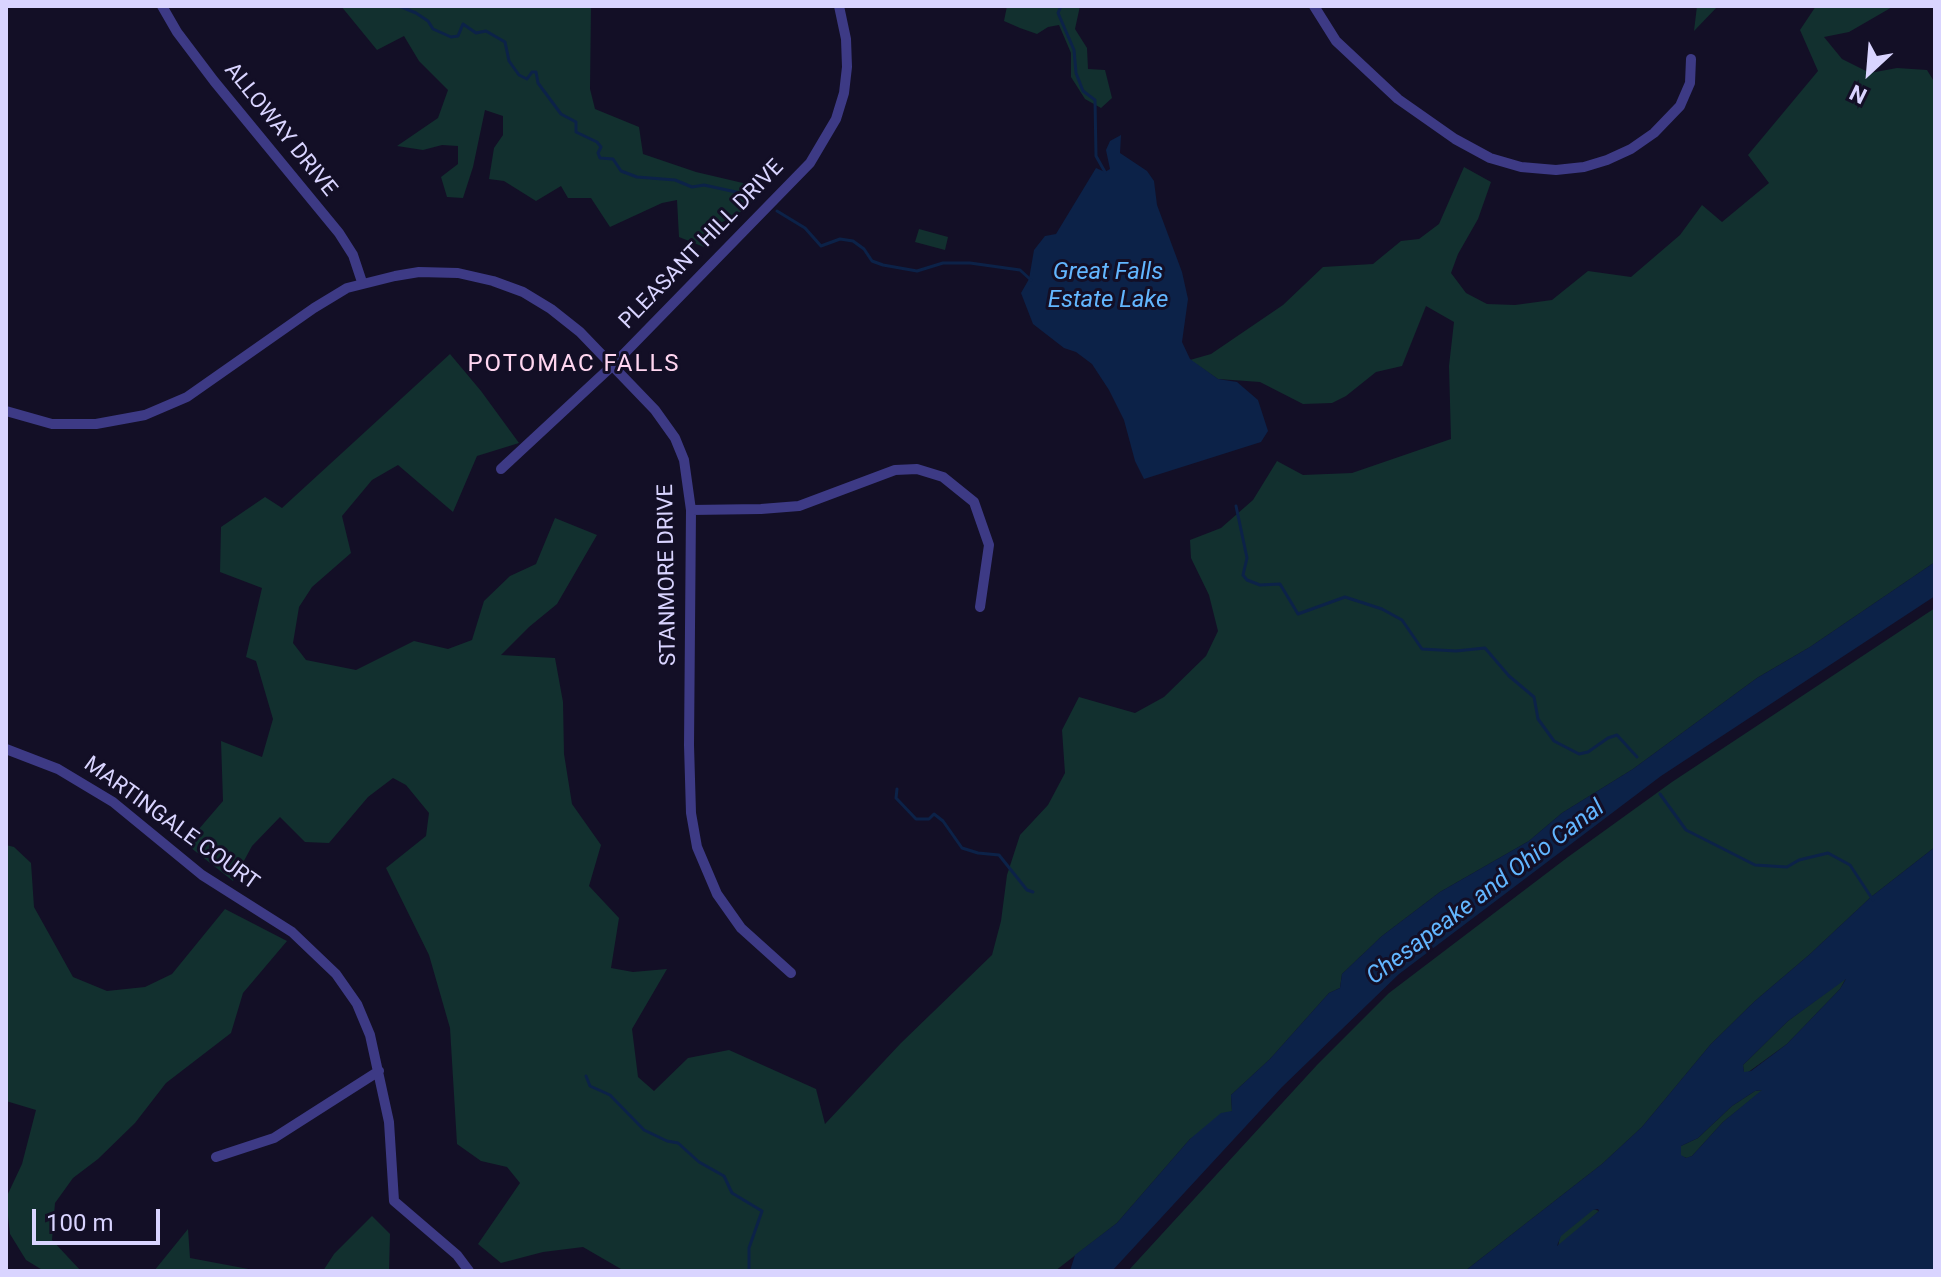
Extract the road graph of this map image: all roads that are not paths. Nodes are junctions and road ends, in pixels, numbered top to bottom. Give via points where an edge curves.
1 (162, 6) edge
2 (839, 6) edge
3 (1314, 6) edge
4 (1691, 59) dead end
5 (362, 282) junction
6 (613, 365) junction
7 (6, 411) edge
8 (501, 469) dead end
9 (691, 510) junction
10 (980, 607) dead end
11 (6, 749) edge
12 (791, 973) dead end
13 (379, 1071) junction
14 (216, 1157) dead end
15 (469, 1271) edge

1 - 5 street, ALLOWAY DRIVE via 214,81 339,233
2 - 6 street, PLEASANT HILL DRIVE via 846,80 823,145
3 - 4 street via 1336,41 1398,99 1455,139 1521,167 1584,167 1631,149 1680,106 1690,83
5 - 6 street, STANMORE DRIVE via 419,272 493,281 551,309
5 - 7 street, STANMORE DRIVE via 314,308 187,397 145,415 96,424 52,424
6 - 8 street, PLEASANT HILL DRIVE
6 - 9 street, STANMORE DRIVE via 675,438 688,476
9 - 10 street via 799,506 895,470 917,469 943,477 974,502 989,545
9 - 12 street, STANMORE DRIVE via 690,786 697,847 717,894 741,928
11 - 13 street, MARTINGALE COURT via 86,784 202,875 313,949 357,1004
13 - 14 street via 274,1138
13 - 15 street, MARTINGALE COURT via 389,1122 394,1201

